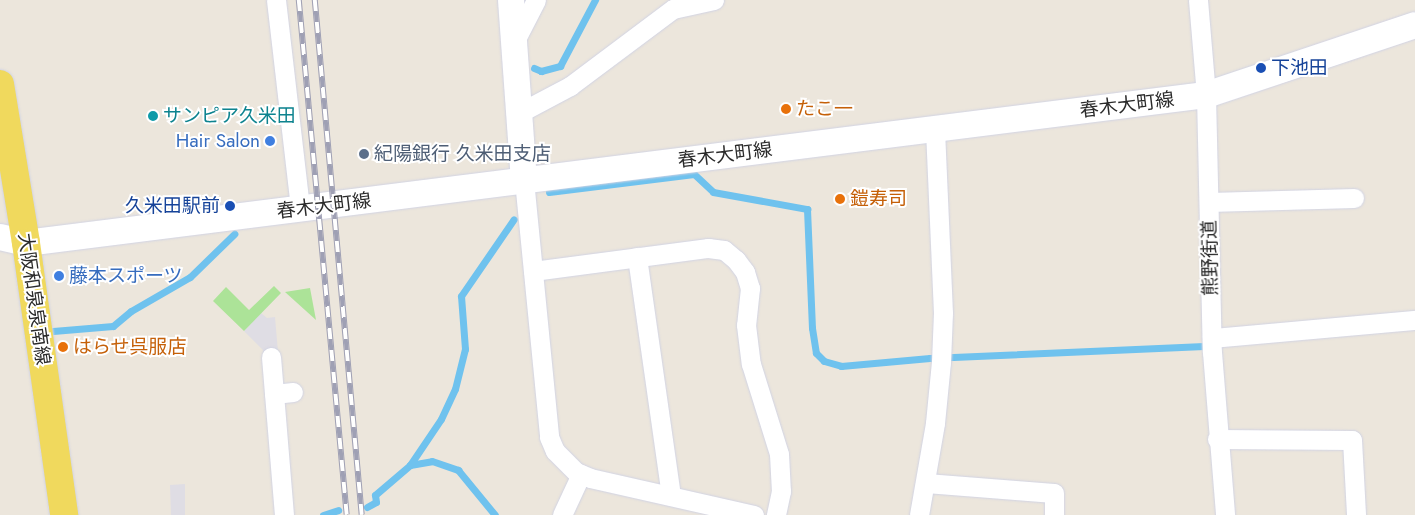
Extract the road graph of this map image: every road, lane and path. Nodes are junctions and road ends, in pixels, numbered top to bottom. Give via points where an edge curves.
1 (276, 0) edge
2 (511, 0) edge
3 (536, 0) edge
4 (714, 0) edge
5 (1198, 0) edge
6 (1415, 25) edge
7 (514, 42) junction
8 (0, 84) edge
9 (1206, 95) junction
10 (519, 112) junction
11 (935, 129) junction
12 (524, 180) junction
13 (1354, 198) dead end
14 (1209, 202) junction
15 (300, 209) junction
16 (0, 237) edge
17 (26, 243) junction
18 (637, 257) junction
19 (533, 271) junction
20 (1415, 320) edge
21 (1212, 338) junction
22 (271, 357) dead end
23 (292, 392) dead end
24 (274, 394) junction
25 (1217, 439) junction
26 (581, 474) junction
27 (926, 483) junction
28 (671, 496) junction
29 (64, 515) edge
30 (284, 515) edge
31 (562, 515) edge
32 (754, 515) edge
33 (776, 515) edge
34 (919, 515) edge
35 (1054, 515) edge
36 (1225, 515) edge
37 (1356, 515) edge

1 - 15 street
2 - 7 main road
3 - 7 street
4 - 10 street via 673,9 570,86
5 - 9 street, 熊野街道
6 - 9 main road, 春木大町線
7 - 10 main road
8 - 17 main road, 大阪和泉泉南線
9 - 11 main road, 春木大町線
9 - 14 street, 熊野街道
10 - 12 main road
11 - 12 main road, 春木大町線
11 - 27 street via 943,313 935,423
12 - 15 main road, 春木大町線
12 - 19 street
13 - 14 street
14 - 21 street, 熊野街道
15 - 17 main road, 春木大町線
16 - 17 main road
17 - 29 main road, 大阪和泉泉南線
18 - 19 street
18 - 28 street
18 - 33 street via 708,248 724,250 745,272 750,288 746,325 751,364 779,454 781,491
19 - 26 street via 549,436 565,463
20 - 21 street
21 - 25 street, 熊野街道
22 - 24 street
23 - 24 street
24 - 30 street via 289,475
25 - 36 street, 熊野街道
25 - 37 street via 1352,440
26 - 28 street
26 - 31 street
27 - 34 street
27 - 35 street via 1054,493
28 - 32 street

